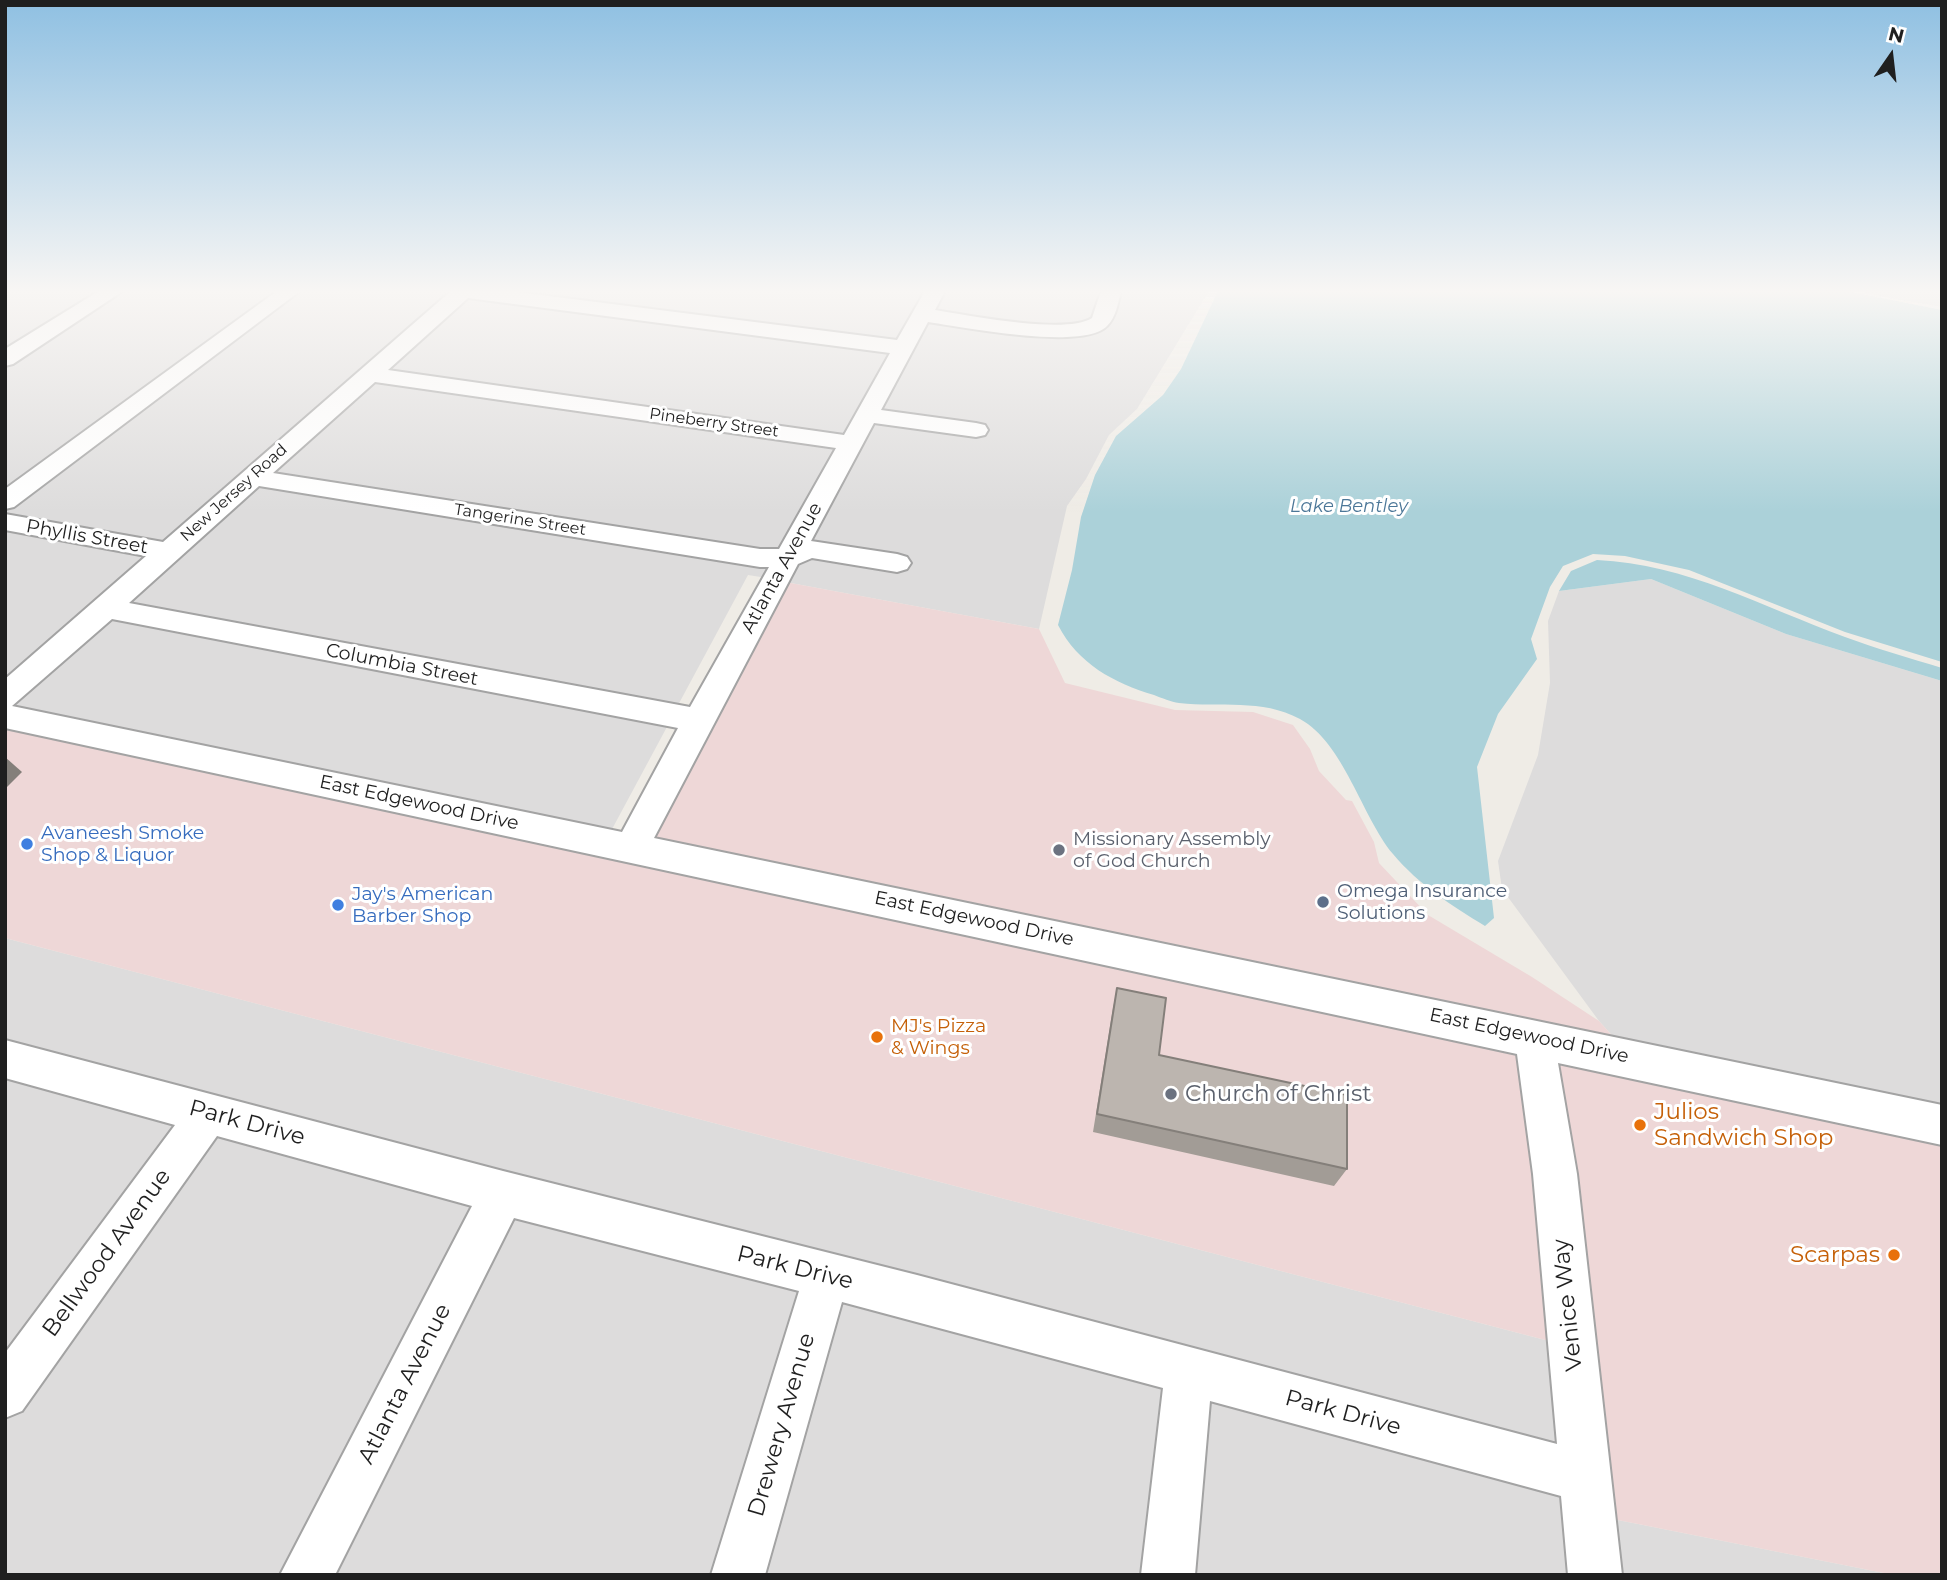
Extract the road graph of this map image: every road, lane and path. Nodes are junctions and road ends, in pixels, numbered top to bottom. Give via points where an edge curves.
1 (190, 365) edge
2 (379, 365) edge
3 (895, 365) edge
4 (369, 374) junction
5 (867, 415) junction
6 (976, 429) dead end
7 (852, 443) junction
8 (252, 477) junction
9 (5, 501) edge
10 (5, 522) edge
11 (169, 552) junction
12 (788, 558) junction
13 (897, 563) dead end
14 (106, 608) junction
15 (5, 697) edge
16 (5, 716) edge
17 (698, 720) junction
18 (632, 847) junction
19 (1534, 1037) junction
20 (5, 1059) edge
21 (208, 1113) junction
22 (1942, 1125) edge
23 (503, 1193) junction
24 (826, 1276) junction
25 (1189, 1372) junction
26 (5, 1394) edge
27 (1585, 1477) junction
28 (307, 1575) edge
29 (738, 1575) edge
30 (1168, 1575) edge
31 (1595, 1575) edge

1 - 9 street
2 - 4 street, New Jersey Road
3 - 5 street, Atlanta Avenue
4 - 7 street, Pineberry Street
4 - 8 street, New Jersey Road
5 - 6 street
5 - 7 street, Atlanta Avenue
7 - 12 street, Atlanta Avenue
8 - 11 street, New Jersey Road
8 - 12 street, Tangerine Street via 760,558
10 - 11 street, Phyllis Street
11 - 14 street, New Jersey Road
12 - 13 street, Tangerine Street via 809,549
12 - 17 street, Atlanta Avenue
14 - 15 street, New Jersey Road
14 - 17 street, Columbia Street
16 - 18 street, East Edgewood Drive
17 - 18 street, Atlanta Avenue
18 - 19 street, East Edgewood Drive
19 - 22 street, East Edgewood Drive
19 - 27 street, Venice Way via 1555,1174
20 - 21 street, Park Drive
21 - 23 street, Park Drive
21 - 26 street, Bellwood Avenue
23 - 24 street, Park Drive
23 - 28 street, Atlanta Avenue
24 - 25 street, Park Drive
24 - 29 street, Drewery Avenue
25 - 27 street, Park Drive
25 - 30 street
27 - 31 street, Venice Way

